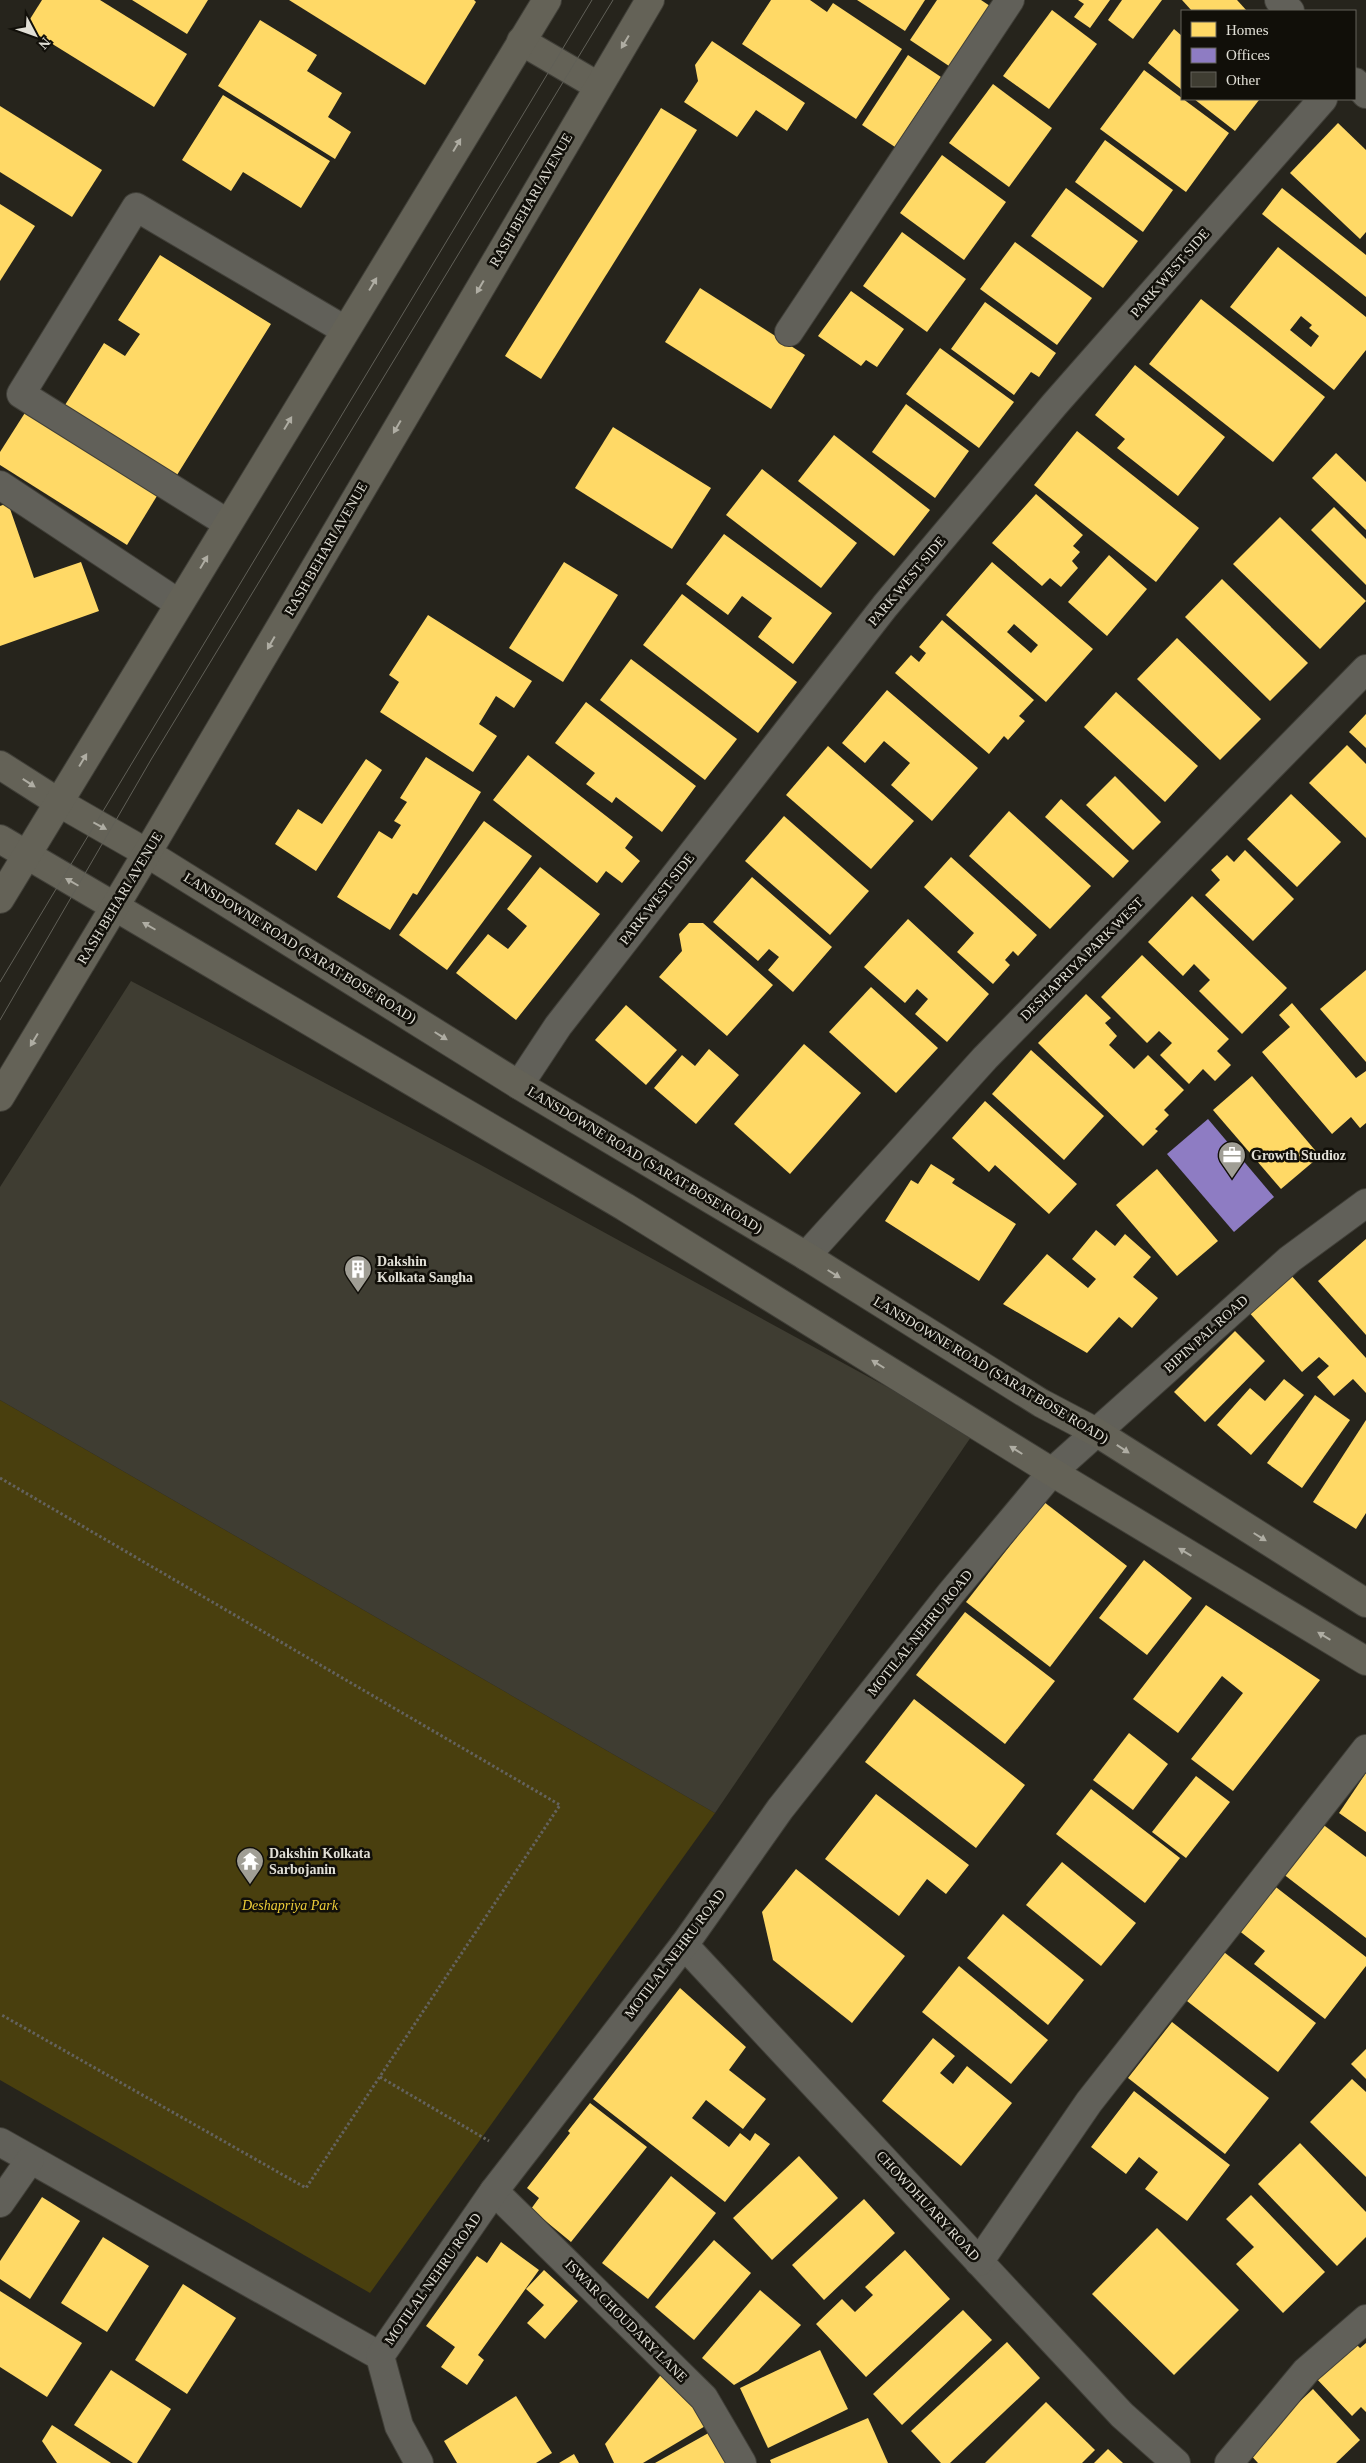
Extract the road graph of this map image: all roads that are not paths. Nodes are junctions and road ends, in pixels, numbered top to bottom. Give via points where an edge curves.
1 (547, 0) edge
2 (650, 0) edge
3 (1010, 0) edge
4 (1279, 0) edge
5 (1289, 10) edge
6 (521, 41) junction
7 (1356, 83) edge
8 (598, 86) junction
9 (1366, 94) edge
10 (1322, 100) edge
11 (345, 330) junction
12 (789, 332) dead end
13 (0, 485) edge
14 (227, 524) junction
15 (178, 603) junction
16 (1366, 669) edge
17 (0, 765) edge
18 (58, 802) junction
19 (0, 839) edge
20 (147, 853) junction
21 (26, 855) junction
22 (0, 899) edge
23 (115, 906) junction
24 (518, 1084) junction
25 (0, 1098) edge
26 (1366, 1203) edge
27 (806, 1256) junction
28 (1096, 1432) junction
29 (1052, 1472) junction
30 (1366, 1603) edge
31 (1366, 1661) edge
32 (1366, 1749) edge
33 (684, 1945) junction
34 (0, 2142) edge
35 (30, 2160) junction
36 (494, 2191) junction
37 (0, 2203) edge
38 (979, 2262) junction
39 (1366, 2319) edge
40 (380, 2356) junction
41 (419, 2463) edge
42 (742, 2463) edge
43 (1176, 2463) edge
44 (1229, 2463) edge

1 - 6 main road
2 -> 8 main road, RASH BEHARI AVENUE
3 - 12 street
4 - 5 street
6 - 8 main road
11 -> 6 main road
7 - 9 street
8 -> 20 main road, RASH BEHARI AVENUE
10 - 24 street, PARK WEST SIDE via 1054,405 885,606 558,1026
14 -> 11 main road
11 - 14 street via 136,207 21,394
13 - 15 street
15 -> 14 main road
18 -> 15 main road
16 - 27 street, DESHAPRIYA PARK WEST via 985,1058
17 -> 18 main road, LANSDOWNE ROAD (SARAT BOSE ROAD)
18 -> 20 main road, LANSDOWNE ROAD (SARAT BOSE ROAD)
18 - 21 main road
19 - 21 main road
20 - 23 main road, RASH BEHARI AVENUE
20 -> 24 main road, LANSDOWNE ROAD (SARAT BOSE ROAD)
21 - 22 main road
23 -> 21 main road
23 -> 25 main road, RASH BEHARI AVENUE
29 -> 23 main road via 625,1207
24 - 27 main road, LANSDOWNE ROAD (SARAT BOSE ROAD)
26 - 28 street, BIPIN PAL ROAD via 1290,1259
27 -> 28 main road, LANSDOWNE ROAD (SARAT BOSE ROAD) via 1042,1404
28 - 29 street, BIPIN PAL ROAD
28 -> 30 main road, LANSDOWNE ROAD (SARAT BOSE ROAD)
31 -> 29 main road
29 - 33 street, MOTILAL NEHRU ROAD via 951,1593 780,1809
32 - 38 street via 1089,2102
33 - 36 street, MOTILAL NEHRU ROAD
33 - 38 street, CHOWDHUARY ROAD
34 - 35 street
35 - 37 street
35 - 40 street
36 - 40 street, MOTILAL NEHRU ROAD
36 - 42 street, ISWAR CHOUDARY LANE via 704,2398
38 - 43 street, CHOWDHUARY ROAD via 1122,2415
39 - 44 street via 1306,2371
40 - 41 street, MOTILAL NEHRU ROAD via 399,2426

